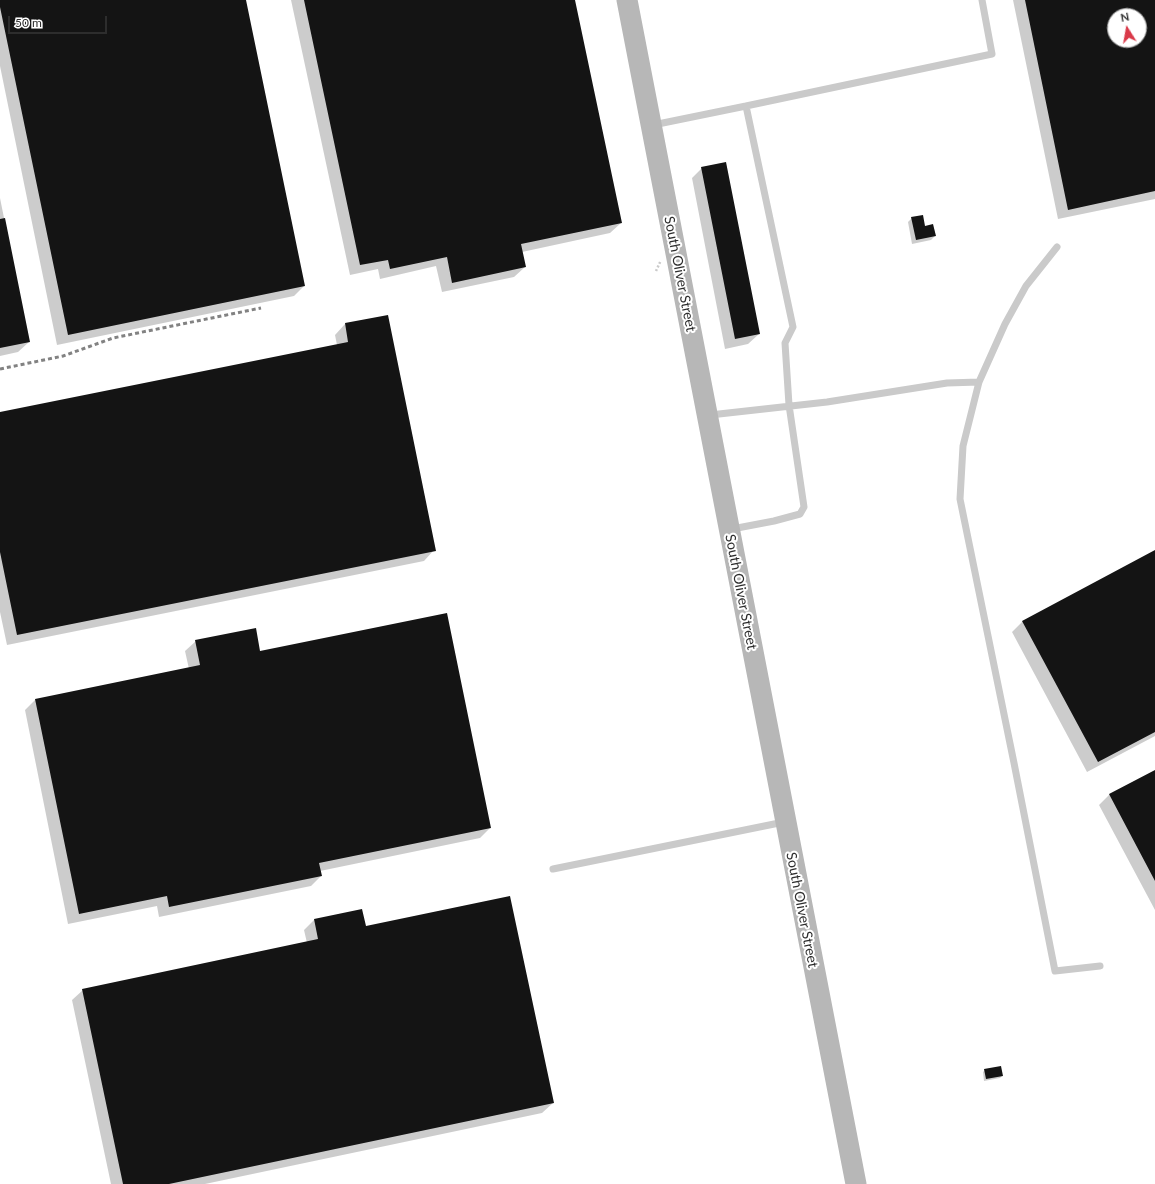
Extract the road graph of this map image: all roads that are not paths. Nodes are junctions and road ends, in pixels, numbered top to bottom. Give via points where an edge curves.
1 (627, 0) edge
2 (982, 0) edge
3 (746, 106) junction
4 (651, 125) junction
5 (1057, 247) dead end
6 (979, 382) junction
7 (789, 405) junction
8 (707, 415) junction
9 (729, 530) junction
10 (785, 822) junction
11 (553, 869) dead end
12 (1100, 966) dead end
13 (856, 1184) edge

1 - 4 main road, South Oliver Street
2 - 3 lane via 992,54
3 - 4 lane
3 - 7 lane via 793,327 785,343
4 - 8 main road, South Oliver Street
5 - 6 lane via 1026,286 1005,324
6 - 7 lane via 948,383 827,402
6 - 12 lane via 963,446 960,498 1055,971
7 - 8 lane
7 - 9 lane via 804,507 800,514
8 - 9 main road, South Oliver Street
9 - 10 main road, South Oliver Street
10 - 11 lane
10 - 13 main road, South Oliver Street

